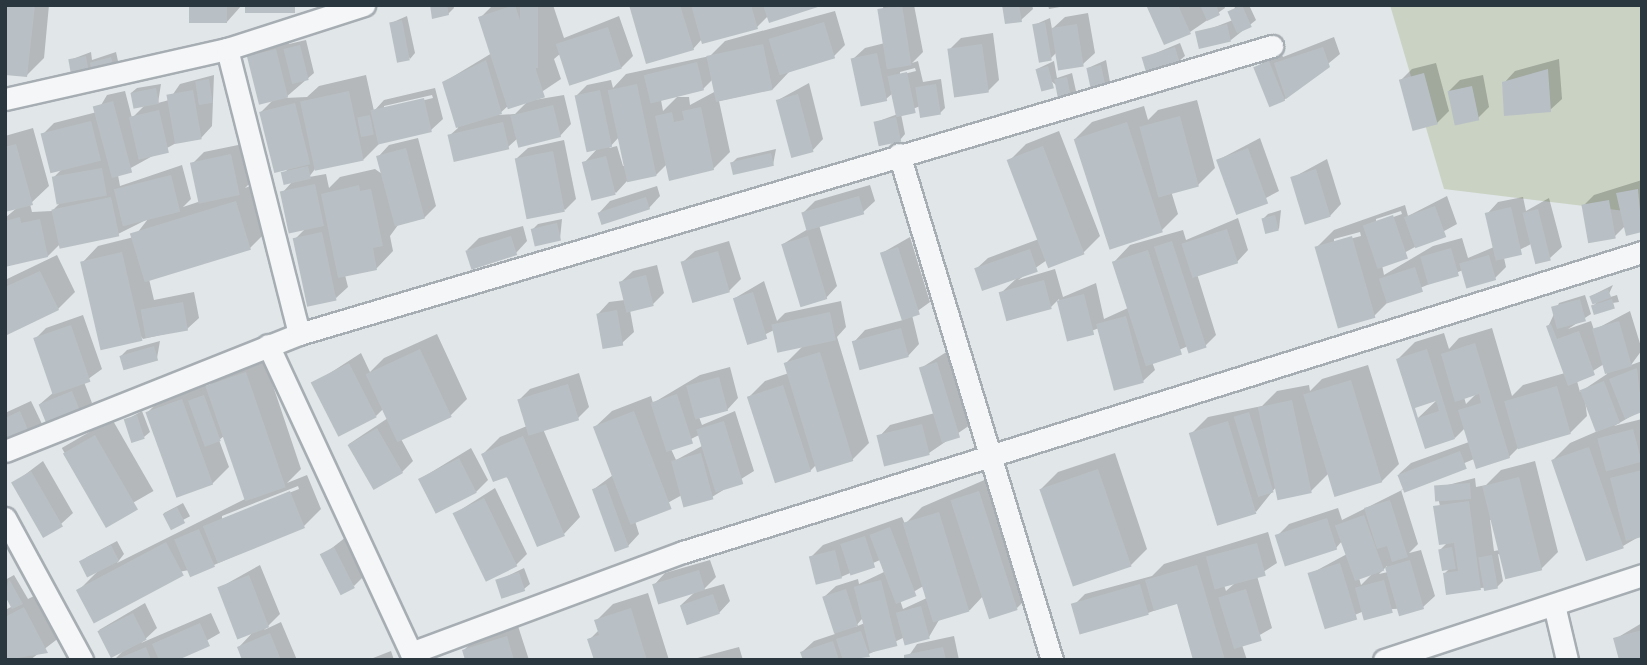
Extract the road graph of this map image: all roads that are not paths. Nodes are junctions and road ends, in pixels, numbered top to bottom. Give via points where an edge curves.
1 (364, 5) edge
2 (1272, 46) dead end
3 (227, 49) junction
4 (5, 99) edge
5 (900, 154) junction
6 (1642, 252) edge
7 (299, 334) junction
8 (268, 345) junction
9 (5, 451) edge
10 (990, 461) junction
11 (5, 518) edge
12 (1642, 575) edge
13 (1554, 605) junction
14 (413, 656) edge
15 (82, 660) edge
16 (1052, 660) edge
17 (1384, 660) edge
18 (1567, 660) edge

1 - 3 street
2 - 5 street
3 - 4 street
3 - 7 street
5 - 7 street
5 - 10 street
6 - 10 street
7 - 8 street
8 - 9 street
8 - 14 street
10 - 14 street via 683,552
10 - 16 street
11 - 15 street
12 - 13 street
13 - 17 street
13 - 18 street

